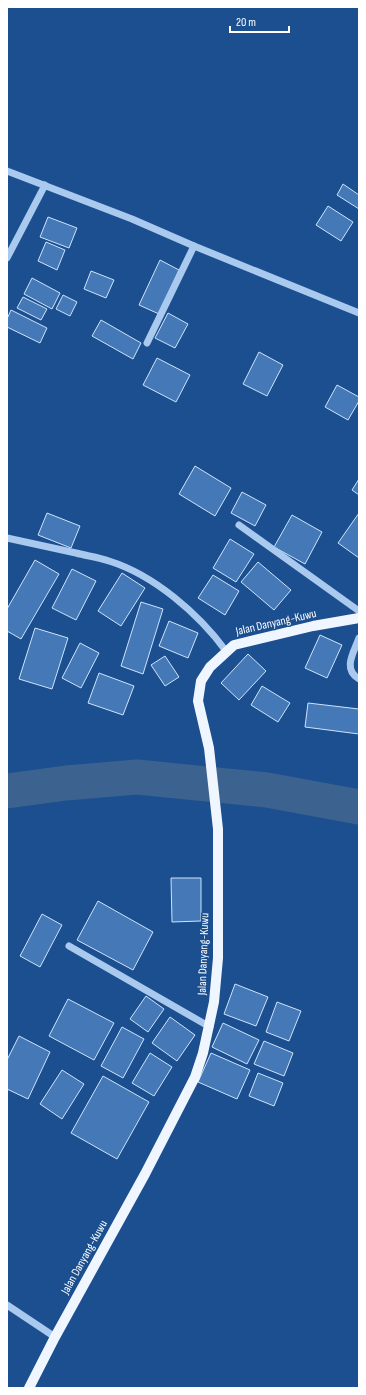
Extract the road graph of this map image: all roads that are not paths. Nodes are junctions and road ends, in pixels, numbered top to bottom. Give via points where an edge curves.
1 (7, 171) edge
2 (44, 186) junction
3 (194, 246) junction
4 (7, 258) edge
5 (359, 313) edge
6 (146, 343) dead end
7 (239, 526) dead end
8 (7, 538) edge
9 (359, 611) edge
10 (359, 618) edge
11 (359, 638) edge
12 (226, 652) junction
13 (359, 679) edge
14 (69, 946) dead end
15 (210, 1028) junction
16 (7, 1305) edge
17 (56, 1337) junction
18 (29, 1388) edge

1 - 2 street
2 - 3 street via 132,219
2 - 4 street
3 - 5 street
3 - 6 street
7 - 9 street
8 - 12 street via 109,561 138,574 172,595 198,618 214,634
10 - 12 main road, Jalan Danyang-Kuwu via 244,642 234,645
11 - 13 street via 349,664 351,671
12 - 15 main road, Jalan Danyang-Kuwu via 210,667 201,681 198,700 209,748 218,829 218,958
14 - 15 street
15 - 17 main road, Jalan Danyang-Kuwu via 195,1077
16 - 17 street
17 - 18 main road, Jalan Danyang-Kuwu

